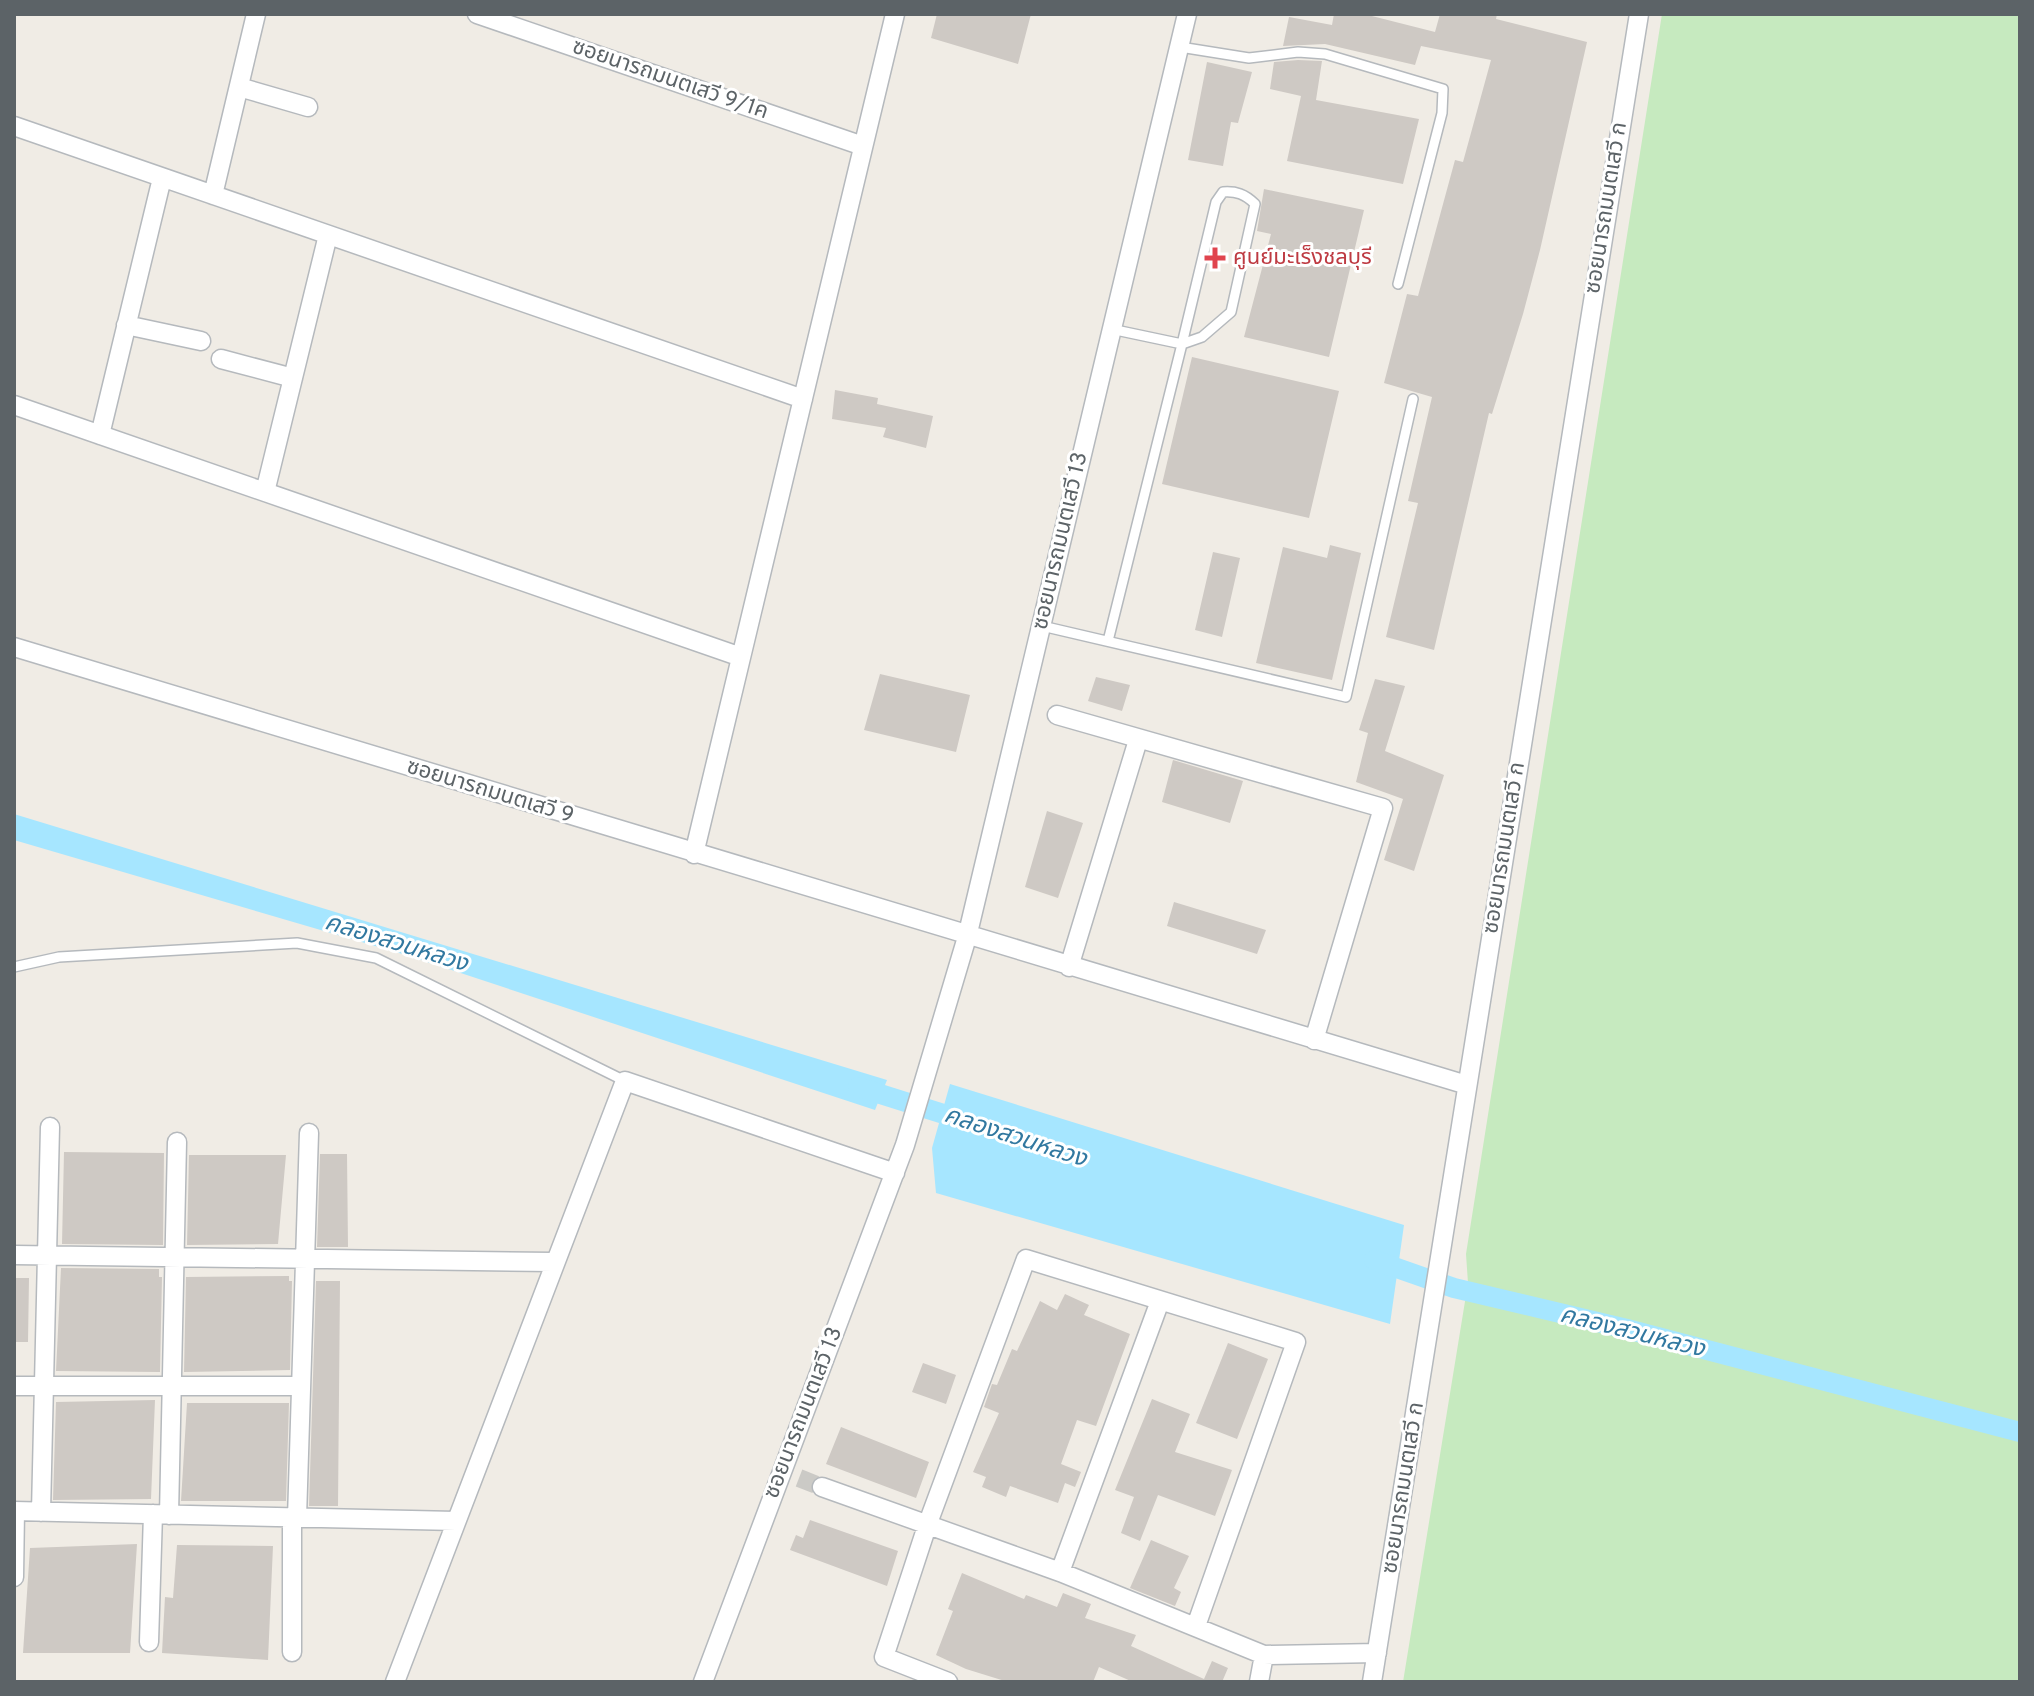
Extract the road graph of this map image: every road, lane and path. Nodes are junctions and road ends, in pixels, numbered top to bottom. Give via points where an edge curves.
1 (256, 14) edge
2 (477, 14) edge
3 (895, 14) edge
4 (1187, 14) edge
5 (1639, 14) edge
6 (1180, 47) junction
7 (239, 87) junction
8 (308, 107) dead end
9 (14, 126) edge
10 (863, 146) junction
11 (162, 178) junction
12 (213, 195) junction
13 (328, 235) junction
14 (1398, 284) dead end
15 (126, 325) junction
16 (1111, 329) junction
17 (201, 341) dead end
18 (1182, 344) junction
19 (221, 359) dead end
20 (293, 378) junction
21 (803, 399) junction
22 (1413, 399) dead end
23 (14, 405) edge
24 (100, 435) junction
25 (265, 492) junction
26 (1042, 626) junction
27 (1108, 641) junction
28 (14, 647) edge
29 (741, 657) junction
30 (1057, 715) dead end
31 (1138, 740) junction
32 (694, 854) junction
33 (967, 937) junction
34 (14, 967) edge
35 (1069, 967) junction
36 (1314, 1040) junction
37 (625, 1081) junction
38 (1467, 1085) junction
39 (50, 1127) dead end
40 (309, 1133) dead end
41 (177, 1142) dead end
42 (895, 1173) junction
43 (14, 1255) edge
44 (47, 1256) junction
45 (175, 1257) junction
46 (304, 1259) junction
47 (553, 1262) junction
48 (1160, 1301) junction
49 (14, 1386) edge
50 (44, 1386) junction
51 (173, 1386) junction
52 (301, 1386) junction
53 (822, 1487) tunnel mouth
54 (15, 1511) edge
55 (41, 1512) junction
56 (161, 1515) junction
57 (294, 1518) junction
58 (456, 1521) junction
59 (928, 1523) junction
60 (1060, 1572) junction
61 (14, 1577) edge
62 (1196, 1626) junction
63 (149, 1642) dead end
64 (292, 1652) dead end
65 (1377, 1653) junction
66 (1264, 1655) junction
67 (395, 1682) edge
68 (703, 1682) edge
69 (948, 1682) edge
70 (1259, 1682) edge
71 (1372, 1682) edge

1 - 7 street
2 - 10 street, ซอยนารถมนตเสวี 9/1ค
3 - 10 street
4 - 6 street, ซอยนารถมนตเสวี 13
5 - 38 street, ซอยนารถมนตเสวี ก
6 - 14 lane via 1249,58 1325,54 1443,89 1442,113
6 - 16 street, ซอยนารถมนตเสวี 13
7 - 8 street
7 - 12 street
9 - 11 street
10 - 21 street
11 - 12 street
11 - 15 street
12 - 13 street
13 - 20 street
13 - 21 street
15 - 17 street
15 - 24 street
16 - 18 lane
16 - 26 street, ซอยนารถมนตเสวี 13
18 - 18 lane via 1216,202 1223,192 1247,195 1256,209 1231,312 1202,337
18 - 27 lane
19 - 20 street
20 - 25 street
21 - 29 street
22 - 27 lane via 1346,697
23 - 24 street
24 - 25 street
25 - 29 street
26 - 27 lane
26 - 33 street, ซอยนารถมนตเสวี 13
28 - 32 street, ซอยนารถมนตเสวี 9
29 - 32 street
30 - 31 street
31 - 35 street
31 - 36 street via 1383,808
32 - 33 street, ซอยนารถมนตเสวี 9
33 - 35 street, ซอยนารถมนตเสวี 9
33 - 42 street, ซอยนารถมนตเสวี 13
34 - 37 lane via 59,957 297,943 376,958
35 - 36 street, ซอยนารถมนตเสวี 9
36 - 38 street, ซอยนารถมนตเสวี 9
37 - 42 street
37 - 47 street
38 - 65 street, ซอยนารถมนตเสวี ก
39 - 44 street
40 - 46 street
41 - 45 street
42 - 68 street, ซอยนารถมนตเสวี 13 via 790,1475
43 - 44 street
44 - 45 street
44 - 50 street
45 - 46 street
45 - 51 street
46 - 47 street
46 - 52 street
47 - 58 street
48 - 59 street via 1026,1259
48 - 60 street
48 - 62 street via 1296,1342
49 - 50 street
50 - 51 street
50 - 55 street
51 - 52 street
51 - 56 street
52 - 57 street
53 - 59 street
54 - 55 street
54 - 61 street
55 - 56 street
56 - 57 street
56 - 63 street
57 - 58 street
57 - 64 street
58 - 67 street
59 - 60 street
59 - 69 street via 884,1657
60 - 62 street
62 - 66 street
65 - 66 street
65 - 71 street, ซอยนารถมนตเสวี ก
66 - 70 street

